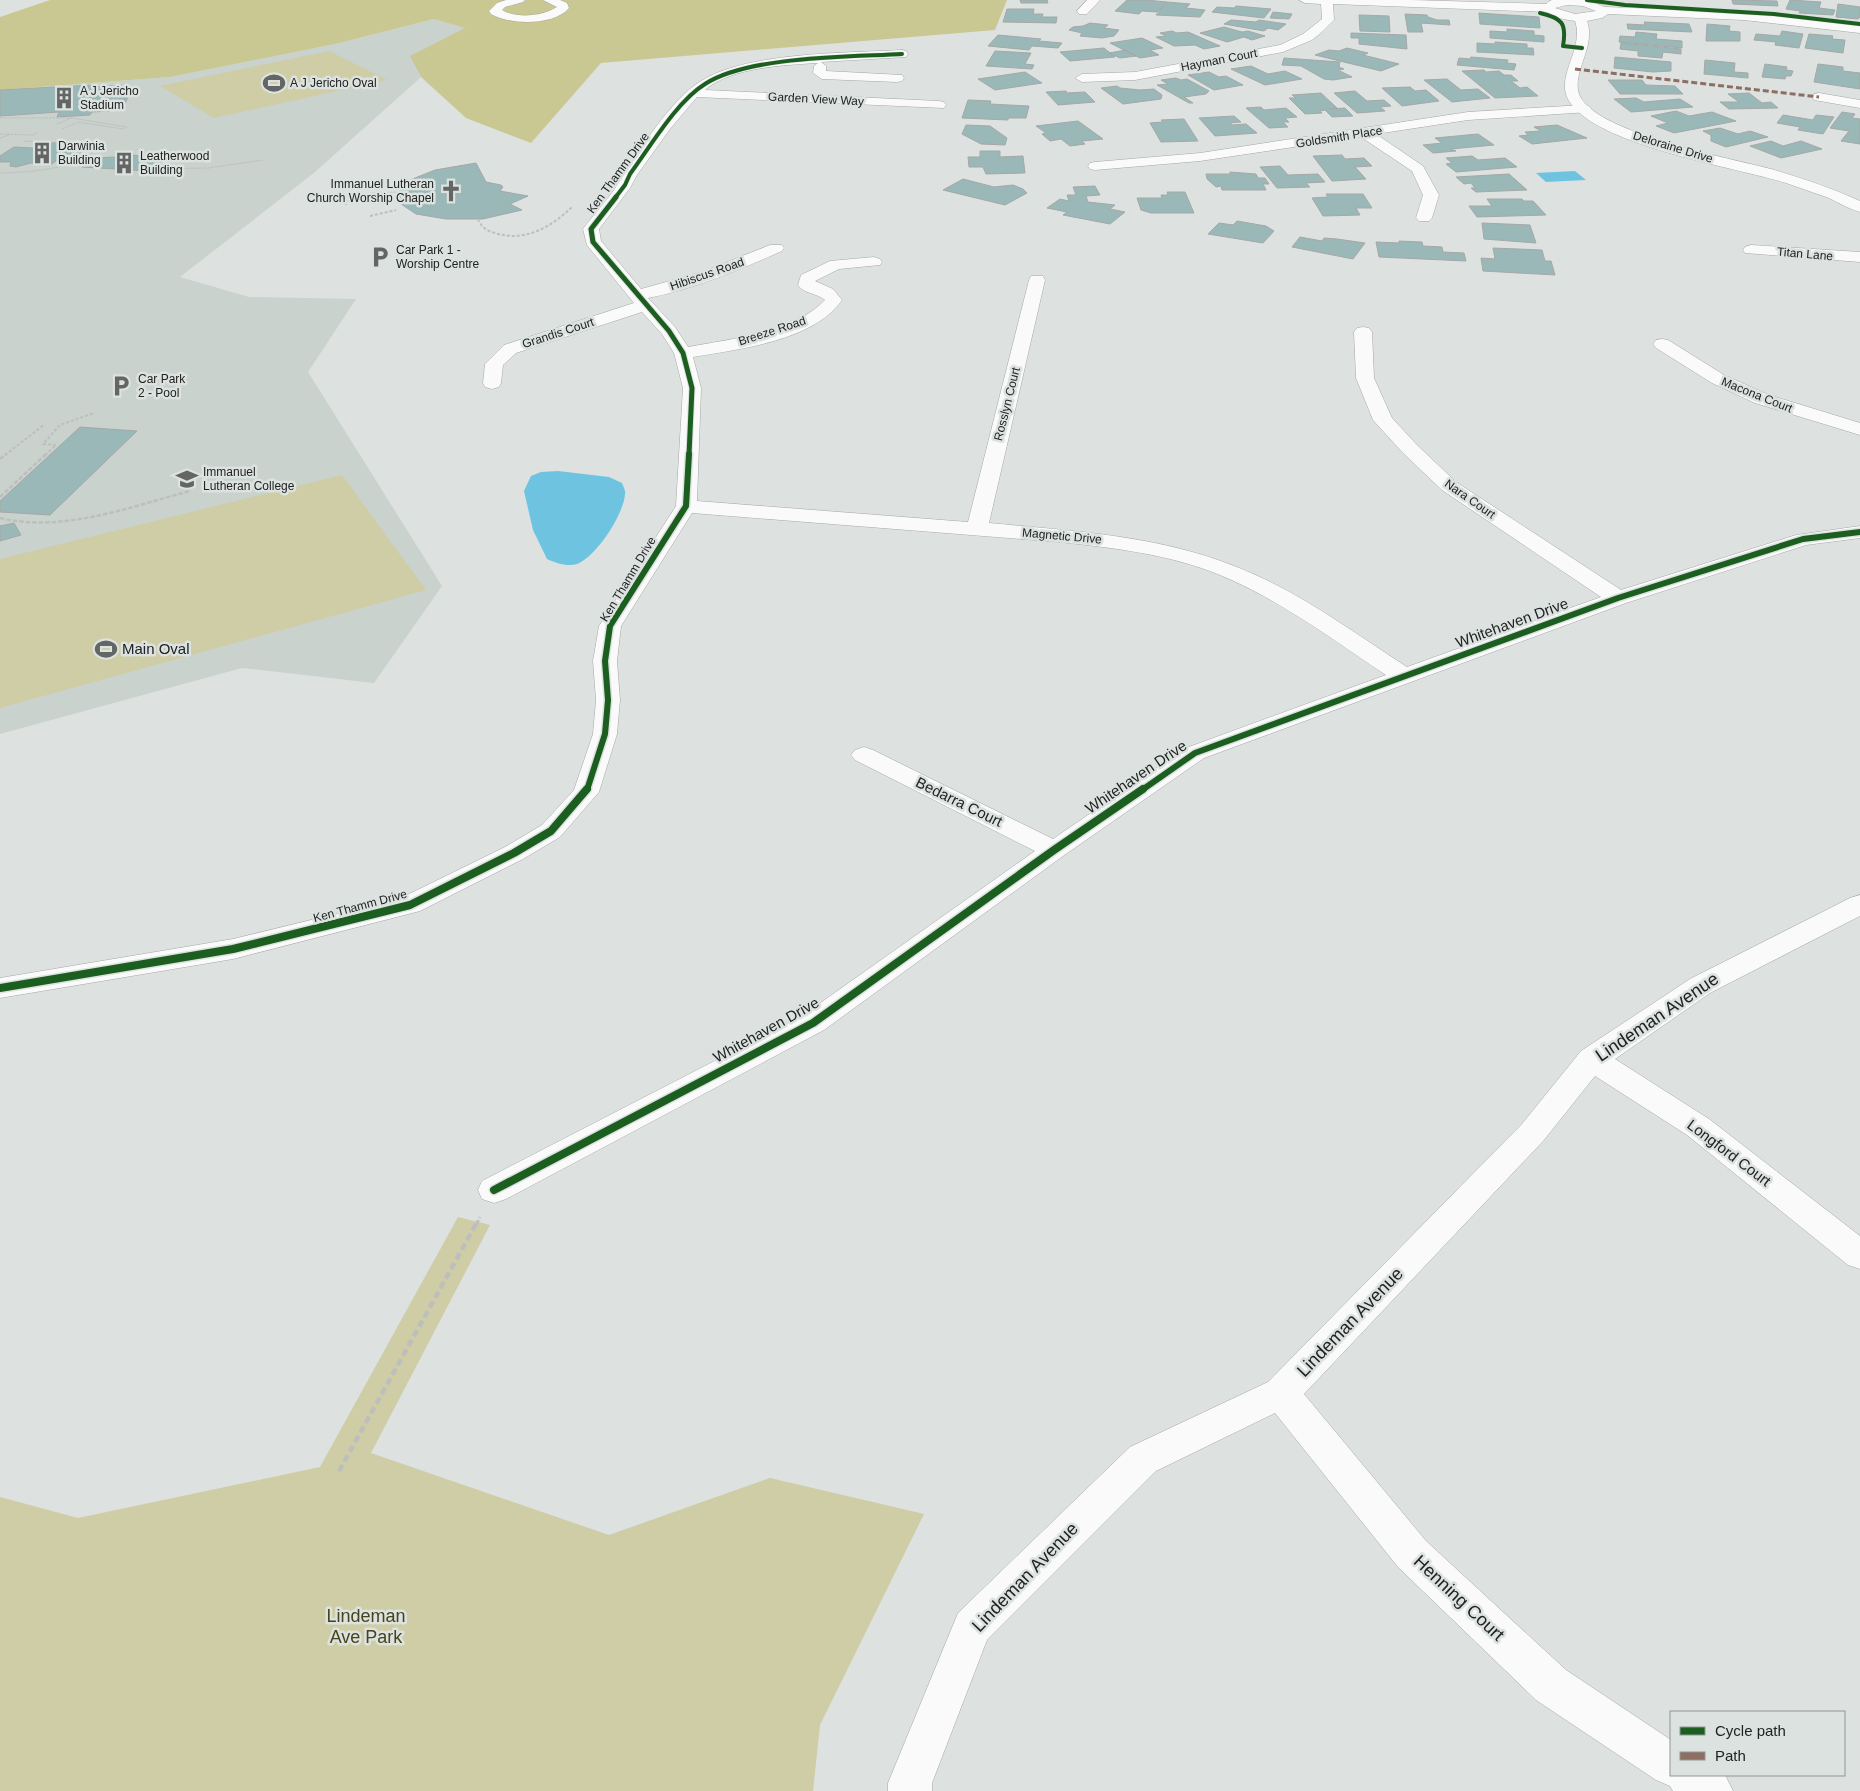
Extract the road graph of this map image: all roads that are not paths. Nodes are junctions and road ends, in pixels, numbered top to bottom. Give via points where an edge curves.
1 (519, 0) edge
2 (549, 0) edge
3 (1094, 0) edge
4 (1305, 0) edge
5 (1327, 1) edge
6 (1548, 8) junction
7 (1603, 10) junction
8 (1083, 11) dead end
9 (1579, 17) junction
10 (1860, 29) edge
11 (902, 54) dead end
12 (822, 59) junction
13 (897, 78) dead end
14 (1082, 78) dead end
15 (692, 93) junction
16 (1819, 97) dead end
17 (1860, 104) edge
18 (939, 105) dead end
19 (1584, 109) junction
20 (1365, 133) junction
21 (1095, 166) dead end
22 (1860, 207) edge
23 (1424, 218) dead end
24 (776, 248) dead end
25 (1751, 250) dead end
26 (1860, 257) edge
27 (874, 262) dead end
28 (1037, 280) dead end
29 (641, 300) junction
30 (1363, 332) dead end
31 (1662, 344) dead end
32 (683, 353) junction
33 (492, 382) dead end
34 (1860, 429) edge
35 (686, 506) junction
36 (977, 528) junction
37 (1860, 532) edge
38 (1618, 598) junction
39 (1404, 677) junction
40 (864, 755) dead end
41 (1054, 850) junction
42 (1860, 904) edge
43 (0, 988) edge
44 (1592, 1059) junction
45 (494, 1190) road end
46 (1860, 1255) edge
47 (1281, 1394) junction
48 (1670, 1764) edge
49 (1688, 1776) edge
50 (910, 1791) edge
51 (1711, 1791) edge

1 - 2 street via 501,5 495,11 504,16 528,18 553,14 563,8 559,2
3 - 8 street
4 - 5 street
5 - 6 street
5 - 14 street, Hayman Court via 1328,20 1319,31 1283,48 1135,76
6 - 7 street via 1558,2 1576,2
6 - 9 street via 1562,15
7 - 9 street via 1601,14
7 - 10 street via 1744,16
9 - 19 street, Deloraine Drive via 1584,24 1585,38 1571,87 1575,100
11 - 12 street, Ken Thamm Drive
12 - 13 street via 819,70 822,75
12 - 15 street, Ken Thamm Drive via 741,69 706,82
15 - 18 street, Garden View Way
15 - 29 street, Ken Thamm Drive via 591,230 592,242
16 - 17 street
19 - 20 street, Goldsmith Place via 1468,116
19 - 22 street, Deloraine Drive via 1602,122 1629,134 1800,183
20 - 21 street, Goldsmith Place via 1200,156
20 - 23 street via 1418,169 1431,196
24 - 29 street, Hibiscus Road
25 - 26 street, Titan Lane
27 - 32 street, Breeze Road via 836,264 807,280 806,285 827,293 834,300 818,316 754,340
28 - 36 street, Rosslyn Court
29 - 32 street, Ken Thamm Drive via 670,331
29 - 33 street, Grandis Court via 510,349 494,364
30 - 38 street, Nara Court via 1365,378 1383,420 1410,449 1449,486
31 - 34 street, Macona Court via 1718,379 1762,399
32 - 35 street, Ken Thamm Drive via 692,388
35 - 36 street, Magnetic Drive
35 - 43 street, Ken Thamm Drive via 610,626 605,661 608,700 605,734 586,792 551,831 410,905 233,949
36 - 39 street, Magnetic Drive via 1110,540 1154,548 1226,570 1289,601
37 - 38 street, Whitehaven Drive via 1803,539
38 - 39 street, Whitehaven Drive
39 - 41 street, Whitehaven Drive via 1195,753
40 - 41 street, Bedarra Court
41 - 45 street, Whitehaven Drive via 813,1023
42 - 44 street, Lindeman Avenue via 1700,986
44 - 46 street, Longford Court via 1698,1127
44 - 47 street, Lindeman Avenue via 1533,1132
47 - 48 street, Henning Court via 1412,1554 1551,1685
47 - 50 street, Lindeman Avenue via 1143,1459 972,1627 910,1783
49 - 51 street

